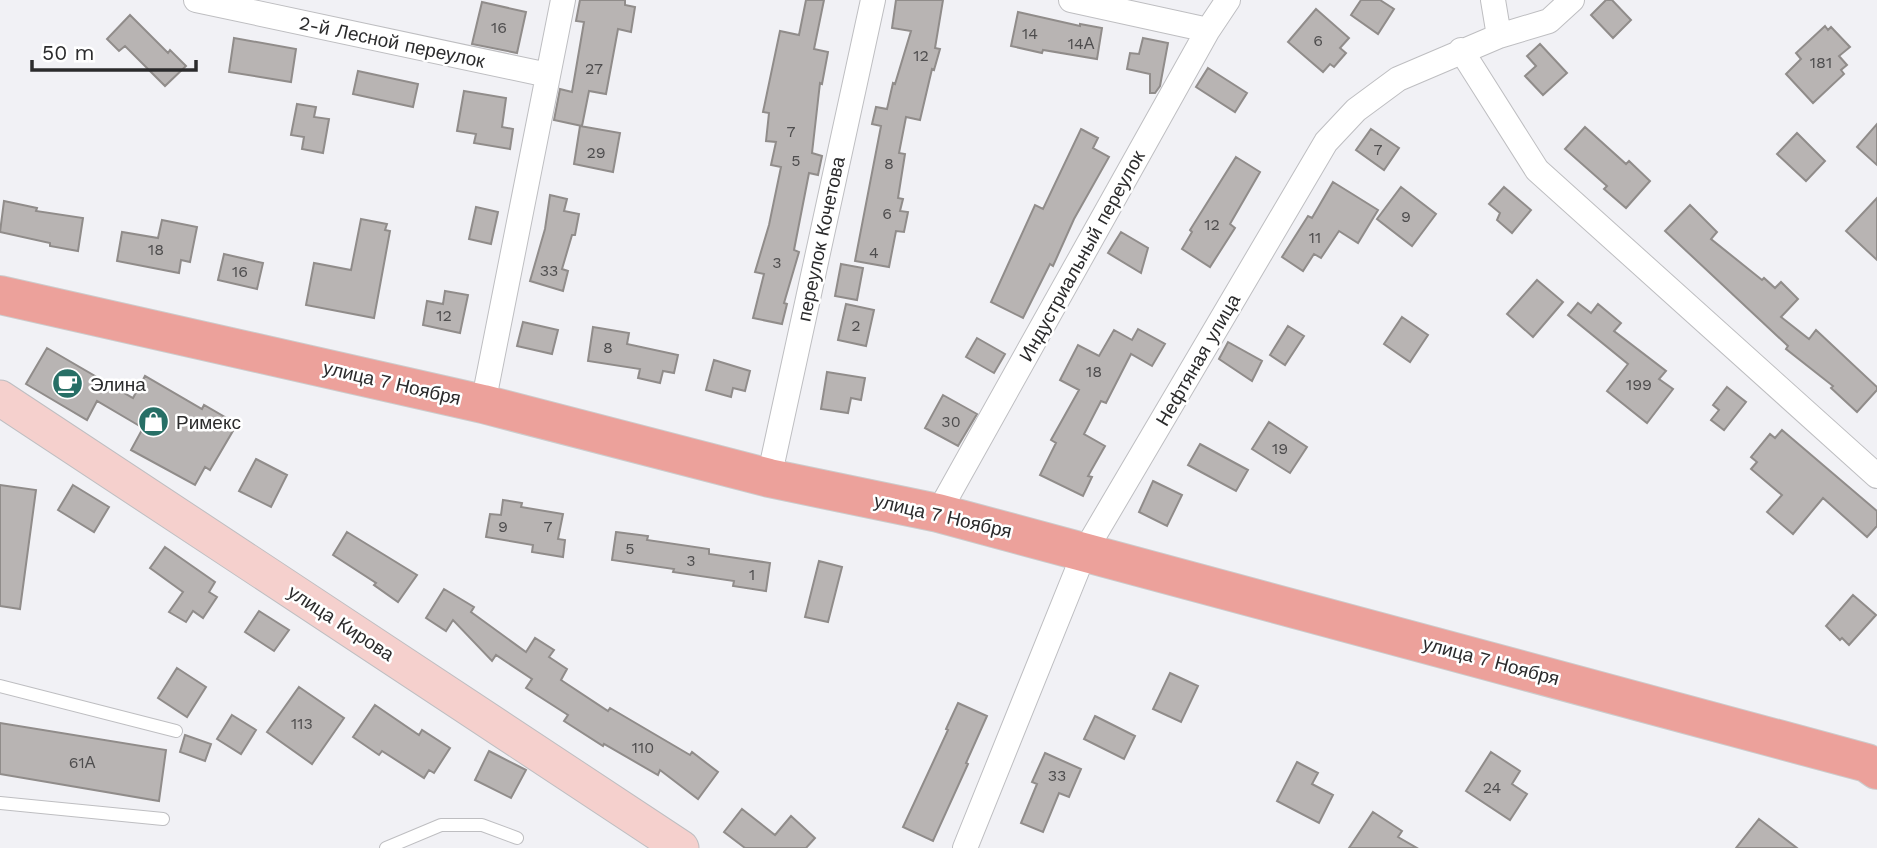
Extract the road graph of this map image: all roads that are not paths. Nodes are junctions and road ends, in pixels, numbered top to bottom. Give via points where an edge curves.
1 (196, 0) edge
2 (564, 0) edge
3 (873, 0) edge
4 (1071, 0) edge
5 (1228, 0) edge
6 (1493, 0) edge
7 (1572, 0) edge
8 (1208, 30) junction
9 (1499, 36) junction
10 (1461, 50) junction
11 (548, 75) junction
12 (0, 295) edge
13 (0, 398) edge
14 (483, 404) junction
15 (1877, 476) edge
16 (769, 478) junction
17 (938, 513) junction
18 (1085, 551) junction
19 (0, 686) edge
20 (176, 732) dead end
21 (1877, 771) edge
22 (0, 803) edge
23 (163, 819) dead end
24 (517, 838) dead end
25 (386, 848) edge
26 (681, 848) edge
27 (965, 848) edge

1 - 11 street, 2-й Лесной переулок
2 - 11 street
3 - 16 street, переулок Кочетова
4 - 8 street
5 - 8 street, Индустриальный переулок
6 - 9 street
7 - 9 street, Нефтяная улица via 1549,21
8 - 17 street, Индустриальный переулок
9 - 10 street, Нефтяная улица
10 - 15 street via 1537,170
10 - 18 street, Нефтяная улица via 1398,79 1356,110 1326,142
11 - 14 street
12 - 14 main road, улица 7 Ноября
13 - 26 street, улица Кирова
14 - 16 main road, улица 7 Ноября
16 - 17 main road, улица 7 Ноября
17 - 18 main road, улица 7 Ноября
18 - 21 main road, улица 7 Ноября via 1867,763
18 - 27 street, Нефтяная улица
19 - 20 lane
22 - 23 lane
24 - 25 lane via 482,825 441,825

